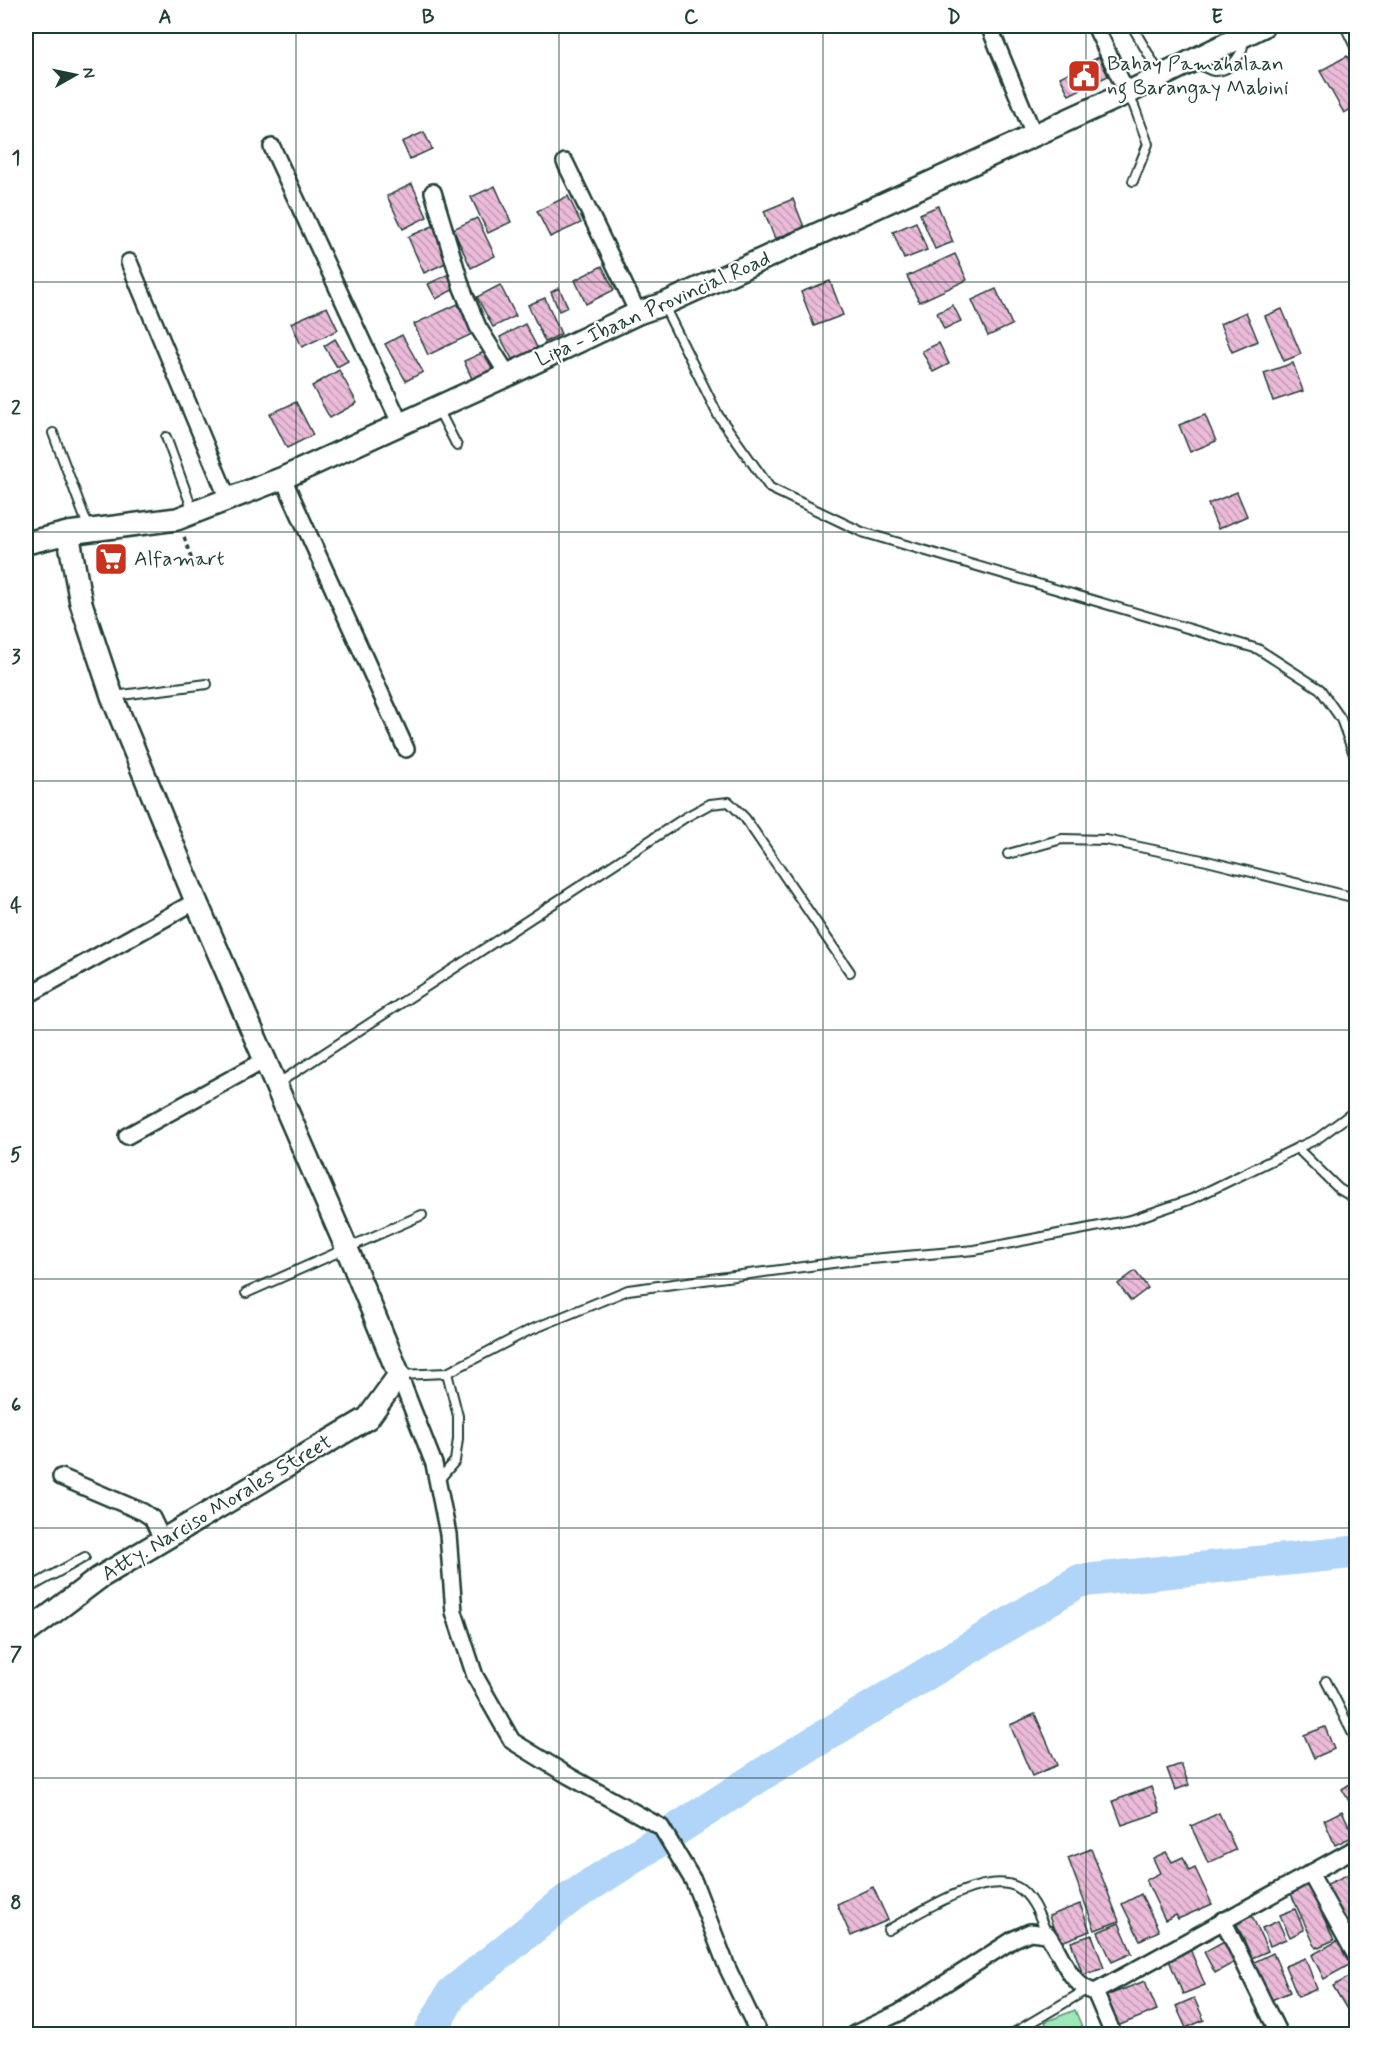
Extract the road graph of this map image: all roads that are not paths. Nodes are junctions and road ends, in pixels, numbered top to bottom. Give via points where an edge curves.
1 (989, 26) edge
2 (1095, 26) edge
3 (1132, 26) edge
4 (1263, 26) edge
5 (1345, 26) edge
6 (1356, 48) edge
7 (1161, 76) junction
8 (1127, 93) junction
9 (1034, 135) junction
10 (272, 147) dead end
11 (565, 162) dead end
12 (1133, 181) dead end
13 (433, 192) dead end
14 (129, 262) dead end
15 (664, 304) junction
16 (638, 313) junction
17 (508, 375) junction
18 (438, 408) junction
19 (401, 424) junction
20 (53, 433) dead end
21 (166, 437) dead end
22 (457, 446) dead end
23 (283, 478) junction
24 (228, 499) junction
25 (185, 515) junction
26 (89, 531) junction
27 (68, 533) junction
28 (26, 543) edge
29 (207, 684) dead end
30 (112, 696) junction
31 (406, 749) dead end
32 (1356, 760) edge
33 (1008, 854) dead end
34 (1356, 898) edge
35 (196, 901) junction
36 (850, 972) dead end
37 (26, 996) edge
38 (265, 1060) junction
39 (276, 1085) junction
40 (1356, 1110) edge
41 (127, 1136) dead end
42 (1297, 1148) junction
43 (1356, 1198) edge
44 (422, 1215) dead end
45 (347, 1250) junction
46 (246, 1293) dead end
47 (447, 1373) junction
48 (399, 1375) junction
49 (61, 1477) dead end
50 (437, 1481) junction
51 (163, 1541) junction
52 (84, 1557) dead end
53 (32, 1627) edge
54 (1326, 1681) dead end
55 (1356, 1740) edge
56 (1356, 1848) edge
57 (1310, 1874) junction
58 (1223, 1920) junction
59 (888, 1930) dead end
60 (1047, 1934) junction
61 (1356, 1956) edge
62 (1091, 1991) junction
63 (759, 2034) edge
64 (855, 2034) edge
65 (1012, 2034) edge
66 (1113, 2034) edge
67 (1279, 2034) edge

1 - 9 street
2 - 8 street
3 - 7 lane
4 - 7 main road, Lipa - Ibaan Provincial Road
5 - 6 lane
7 - 8 main road, Lipa - Ibaan Provincial Road
8 - 9 main road, Lipa - Ibaan Provincial Road
8 - 12 lane via 1148,144
9 - 15 main road, Lipa - Ibaan Provincial Road
10 - 19 street
11 - 16 street
13 - 17 street via 462,288 478,327
14 - 24 street
15 - 16 main road, Lipa - Ibaan Provincial Road
15 - 32 lane via 718,415 770,488 862,532 1258,648 1320,689 1341,719
16 - 17 main road, Lipa - Ibaan Provincial Road
17 - 18 main road, Lipa - Ibaan Provincial Road
18 - 19 main road, Lipa - Ibaan Provincial Road
18 - 22 lane
19 - 23 main road, Lipa - Ibaan Provincial Road
20 - 26 lane
21 - 25 lane
23 - 24 main road, Lipa - Ibaan Provincial Road
23 - 31 street
24 - 25 main road, Lipa - Ibaan Provincial Road
25 - 26 main road, Lipa - Ibaan Provincial Road
26 - 27 main road, Lipa - Ibaan Provincial Road
27 - 28 main road, Lipa - Ibaan Provincial Road
27 - 30 main road via 81,603
29 - 30 lane
30 - 35 main road
33 - 34 lane via 1062,839 1106,840
35 - 37 street
35 - 38 main road
36 - 39 lane via 745,818 729,802 710,804
38 - 39 main road
38 - 41 street
39 - 45 main road
40 - 42 lane via 1317,1139
42 - 43 lane via 1339,1189
42 - 47 lane via 1192,1199 1131,1220 975,1250 848,1261 628,1290 528,1331
44 - 45 lane
45 - 46 lane
45 - 48 main road
47 - 48 lane
47 - 50 lane via 458,1416 458,1438 455,1461
48 - 50 street
48 - 51 main road, Atty. Narciso Morales Street via 368,1418
49 - 51 street via 143,1512 152,1518
50 - 63 street via 448,1534 454,1612 476,1676 512,1741 661,1827 694,1882 727,1967
51 - 53 main road, Atty. Narciso Morales Street via 99,1578
52 - 53 lane via 26,1593
54 - 55 lane
56 - 57 street
57 - 58 street
57 - 61 street
58 - 62 street
58 - 67 street
59 - 60 lane via 969,1888 998,1882 1018,1888 1034,1905
60 - 62 street via 1073,1978
60 - 64 street via 1030,1932 1014,1939 899,2013
62 - 65 lane
62 - 66 street

